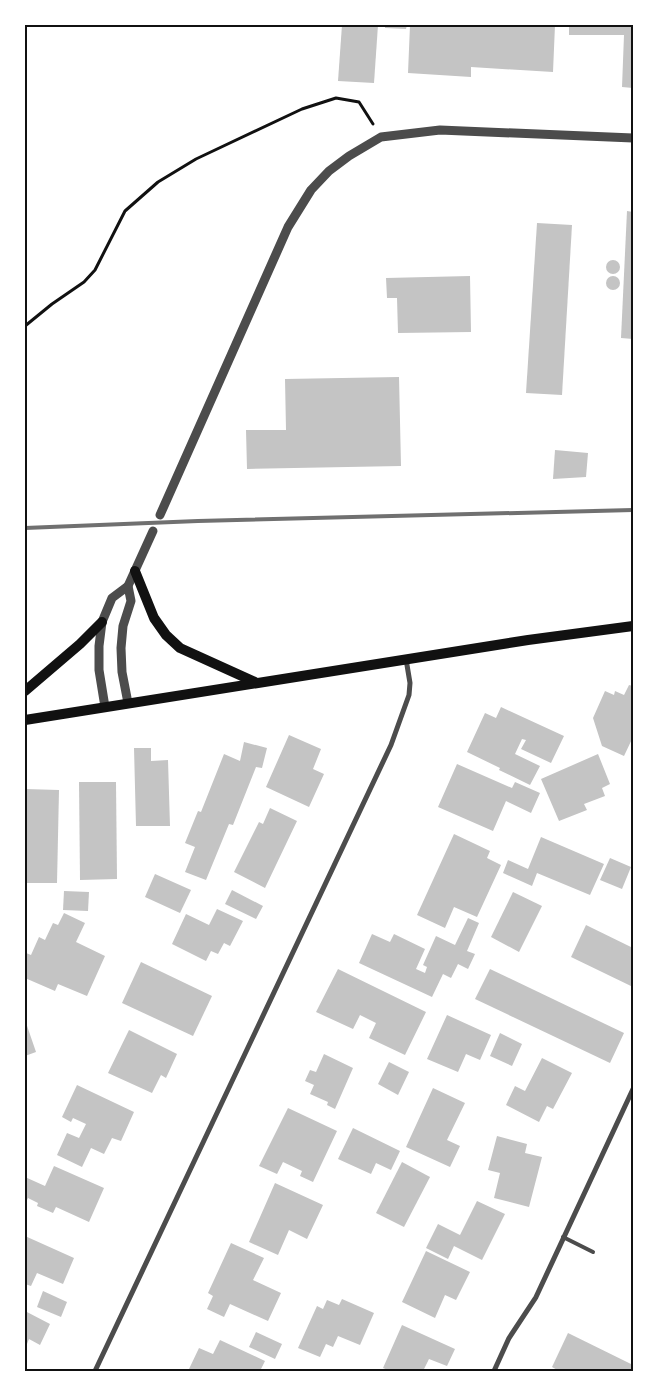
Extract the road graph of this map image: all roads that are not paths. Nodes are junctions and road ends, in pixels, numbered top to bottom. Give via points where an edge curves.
1 (633, 138) edge
2 (160, 515) dead end
3 (153, 531) dead end
4 (135, 571) junction
5 (128, 586) junction
6 (102, 622) junction
7 (633, 626) edge
8 (406, 659) junction
9 (256, 682) junction
10 (25, 691) edge
11 (128, 703) junction
12 (105, 707) junction
13 (25, 720) edge
14 (633, 1089) edge
15 (563, 1237) junction
16 (593, 1252) dead end
17 (95, 1371) edge
18 (494, 1371) edge

1 - 2 street via 440,130 381,137 328,171 311,190 288,227
3 - 4 street
4 - 5 street
4 - 9 main road via 154,618 180,648
5 - 6 street via 112,598
5 - 11 street via 131,601 123,626 121,648
6 - 10 main road
6 - 12 street via 99,670
7 - 8 main road
8 - 9 main road
8 - 17 street via 409,695 391,744
9 - 11 main road
11 - 12 main road
12 - 13 main road
14 - 15 street
15 - 16 lane
15 - 18 street via 536,1297 509,1338

